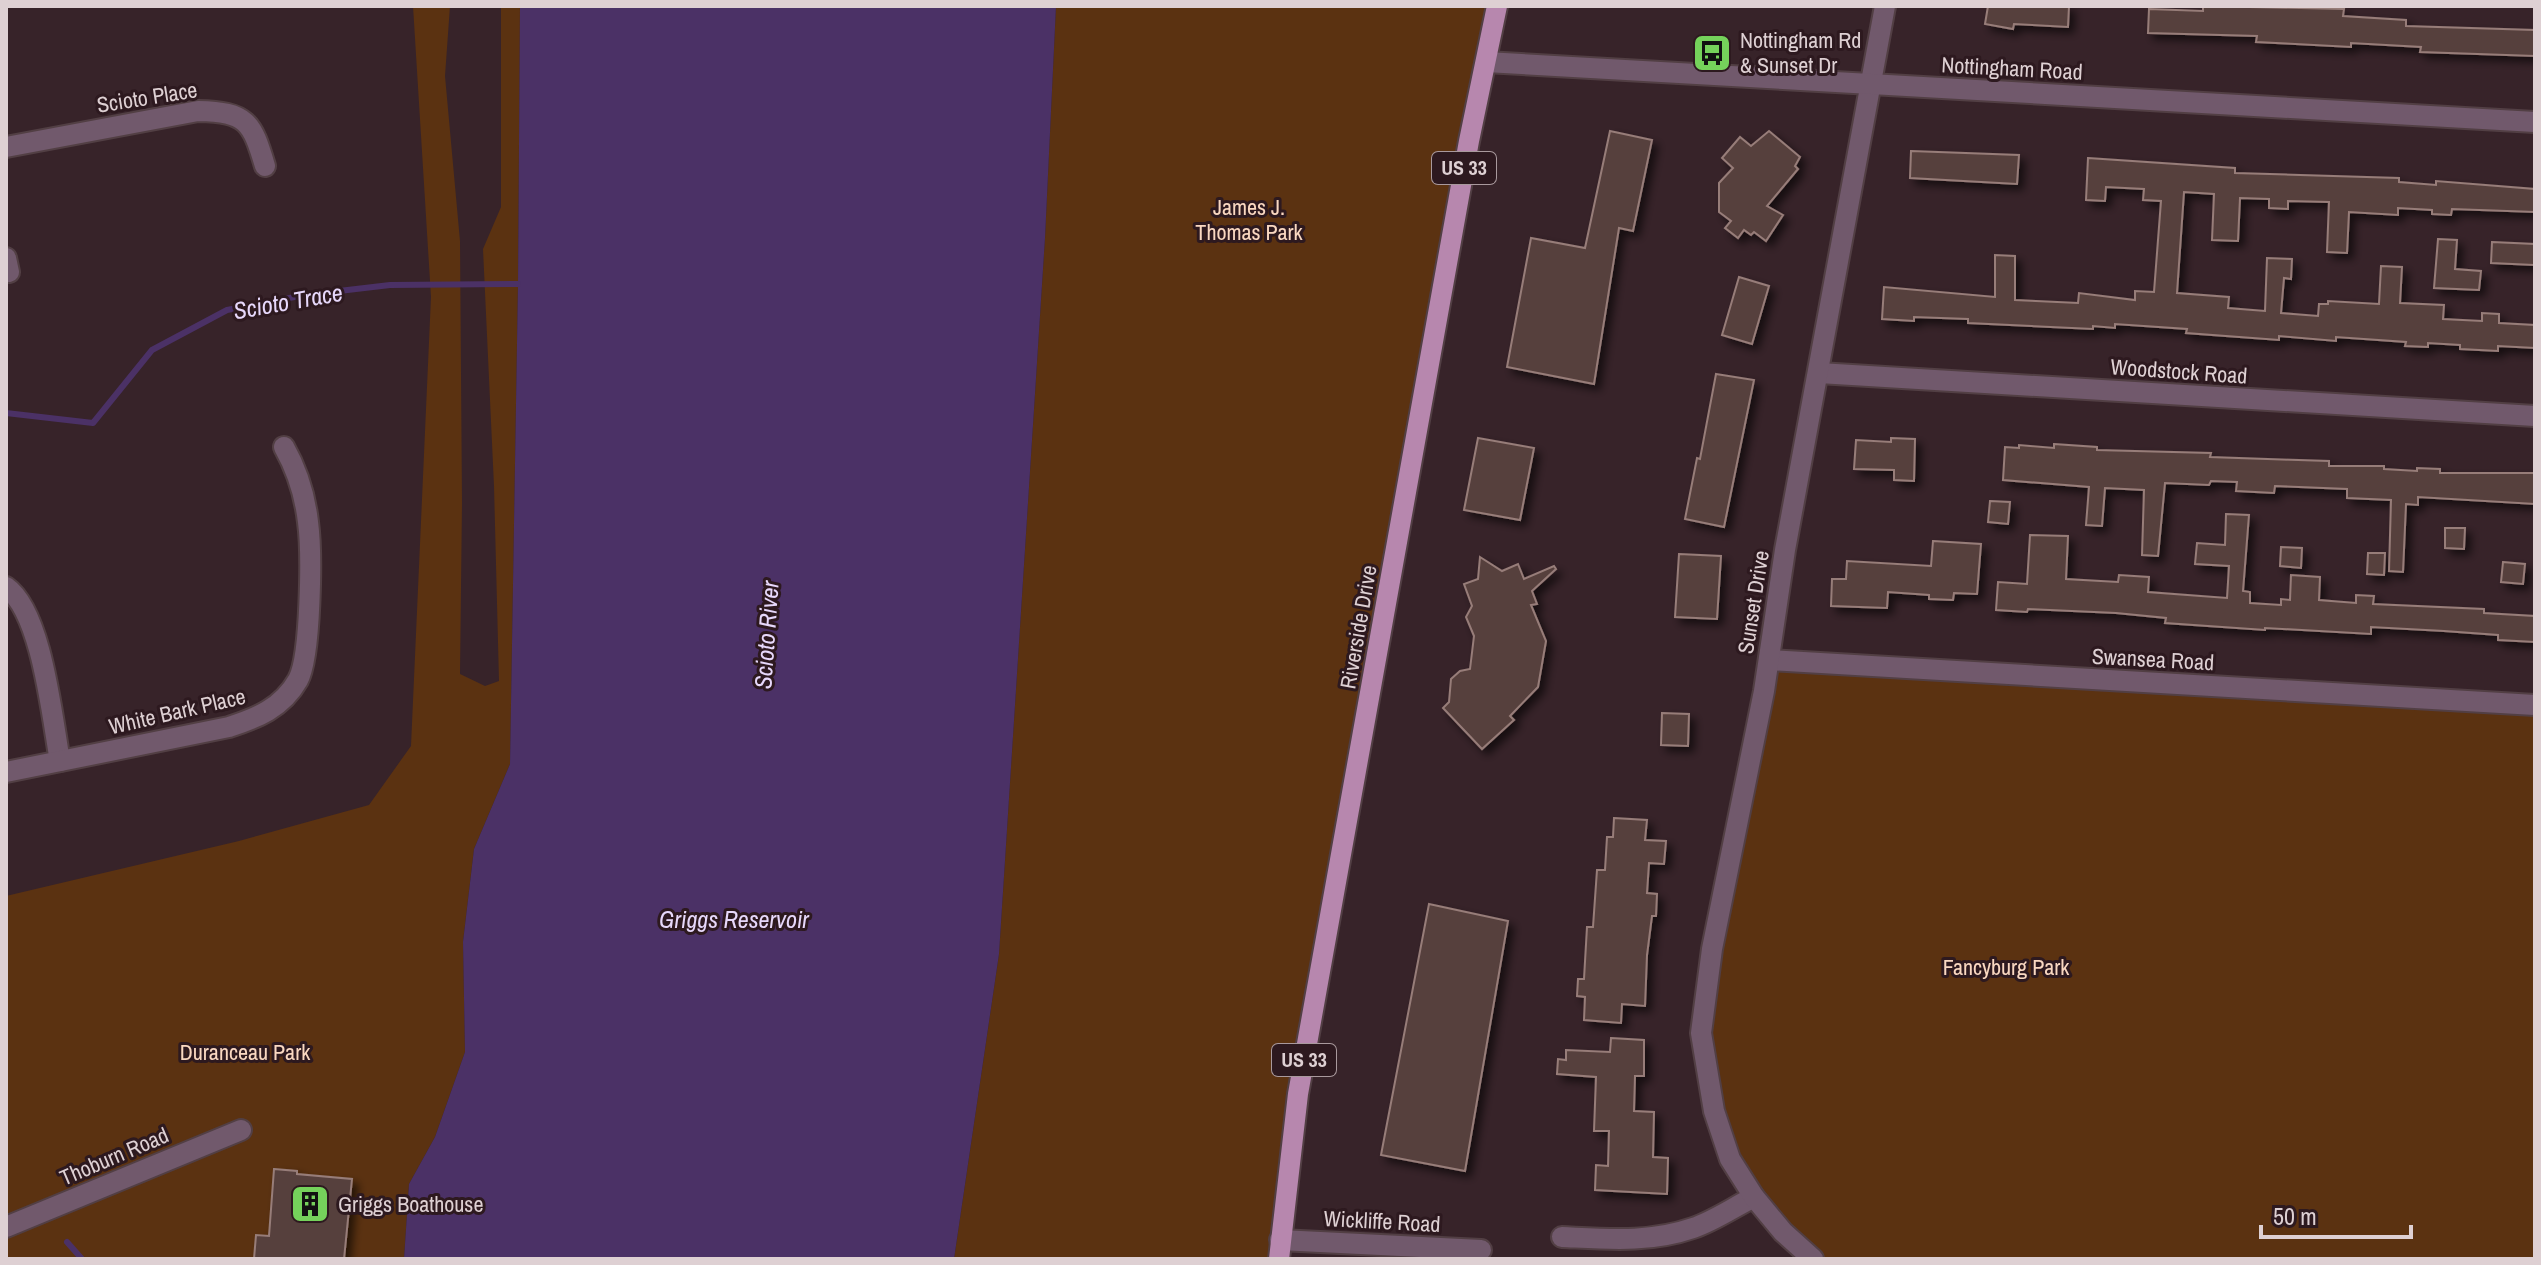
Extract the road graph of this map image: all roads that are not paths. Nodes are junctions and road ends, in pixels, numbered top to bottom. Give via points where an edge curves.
1 (1497, 6) edge
2 (1885, 6) edge
3 (1486, 62) junction
4 (1870, 83) junction
5 (2535, 122) edge
6 (6, 147) edge
7 (265, 166) dead end
8 (1819, 373) junction
9 (2535, 416) edge
10 (284, 447) dead end
11 (6, 587) edge
12 (1769, 660) junction
13 (2535, 705) edge
14 (60, 761) junction
15 (6, 772) edge
16 (241, 1130) dead end
17 (1754, 1197) junction
18 (6, 1227) edge
19 (1562, 1237) dead end
20 (1279, 1249) edge
21 (1481, 1250) dead end
22 (1813, 1259) edge

1 - 3 main road, Riverside Drive / US 33
2 - 4 street, Sunset Drive
3 - 4 street, Nottingham Road
3 - 20 main road, Riverside Drive / US 33 via 1298,1094
4 - 5 street, Nottingham Road
4 - 8 street, Sunset Drive
6 - 7 street, Scioto Place via 214,112 243,120 255,132
8 - 9 street, Woodstock Road
8 - 12 street, Sunset Drive
10 - 14 street, White Bark Place via 296,468 309,524 308,634 298,680 261,717
11 - 14 street via 28,612 37,641
12 - 13 street, Swansea Road
12 - 17 street, Sunset Drive via 1713,941 1701,1033 1722,1141
14 - 15 street, White Bark Place
16 - 18 street, Thoburn Road
17 - 19 street via 1695,1228 1661,1237
17 - 22 street
20 - 21 street, Wickliffe Road

